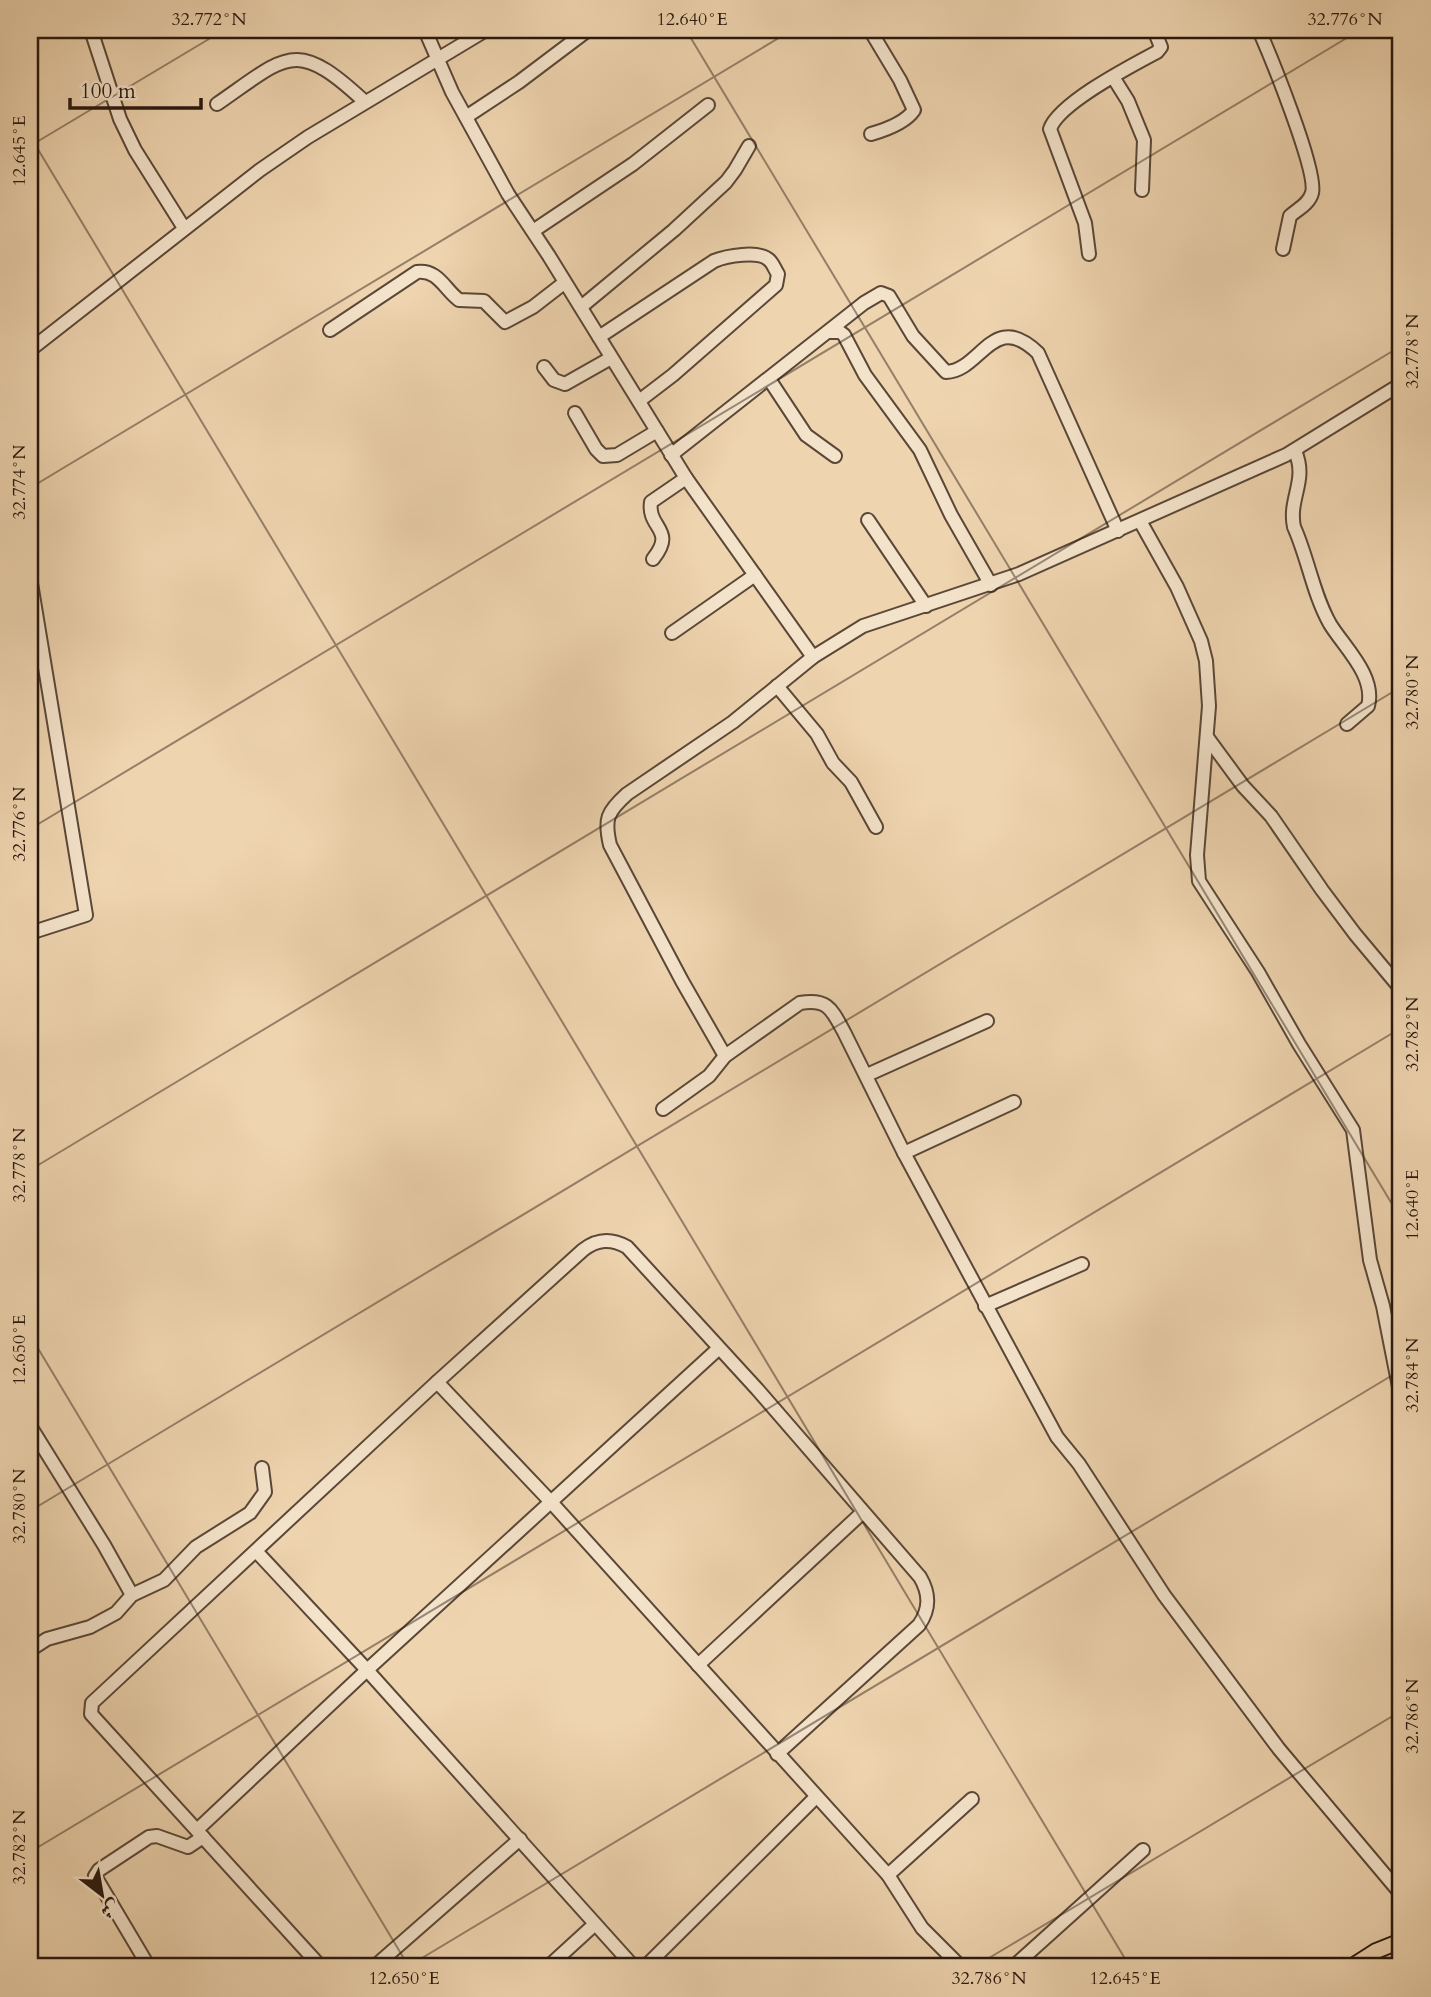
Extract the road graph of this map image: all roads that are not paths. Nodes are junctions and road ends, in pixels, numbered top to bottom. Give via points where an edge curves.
1 (91, 30) edge
2 (425, 30) edge
3 (486, 30) edge
4 (588, 30) edge
5 (870, 30) edge
6 (1154, 30) edge
7 (1259, 30) edge
8 (437, 59) junction
9 (1113, 77) junction
10 (365, 102) junction
11 (217, 104) dead end
12 (708, 105) dead end
13 (466, 117) junction
14 (871, 134) dead end
15 (749, 146) dead end
16 (1142, 190) dead end
17 (184, 228) junction
18 (533, 231) junction
19 (1283, 249) dead end
20 (1089, 254) dead end
21 (564, 283) junction
22 (581, 307) junction
23 (330, 330) dead end
24 (828, 332) junction
25 (599, 337) junction
26 (30, 350) edge
27 (611, 358) junction
28 (544, 366) dead end
29 (769, 379) junction
30 (1401, 384) edge
31 (639, 401) junction
32 (575, 413) dead end
33 (657, 431) junction
34 (1295, 451) junction
35 (671, 455) junction
36 (835, 456) dead end
37 (686, 478) junction
38 (868, 520) dead end
39 (1140, 521) junction
40 (1118, 531) junction
41 (653, 559) dead end
42 (755, 575) junction
43 (30, 577) edge
44 (991, 585) junction
45 (926, 606) junction
46 (672, 634) dead end
47 (813, 657) junction
48 (777, 686) junction
49 (1347, 724) dead end
50 (1207, 737) junction
51 (876, 827) dead end
52 (30, 933) edge
53 (1401, 989) edge
54 (987, 1021) dead end
55 (725, 1056) junction
56 (867, 1075) junction
57 (1014, 1102) dead end
58 (663, 1109) dead end
59 (904, 1153) junction
60 (1082, 1264) dead end
61 (985, 1306) junction
62 (718, 1349) junction
63 (437, 1382) junction
64 (1401, 1396) edge
65 (30, 1426) edge
66 (262, 1468) dead end
67 (551, 1502) junction
68 (863, 1512) junction
69 (256, 1551) junction
70 (132, 1595) junction
71 (30, 1650) edge
72 (698, 1665) junction
73 (368, 1670) junction
74 (777, 1754) junction
75 (817, 1797) junction
76 (972, 1799) dead end
77 (200, 1833) junction
78 (520, 1839) junction
79 (1143, 1850) dead end
80 (888, 1875) junction
81 (1401, 1895) edge
82 (595, 1924) junction
83 (1401, 1941) edge
84 (149, 1967) edge
85 (321, 1967) edge
86 (374, 1967) edge
87 (548, 1967) edge
88 (634, 1967) edge
89 (645, 1967) edge
90 (961, 1967) edge
91 (1013, 1967) edge
92 (1351, 1967) edge

1 - 17 street via 135,150
2 - 8 street
3 - 8 street
4 - 13 street
5 - 14 street via 915,110
6 - 9 street via 1161,47
7 - 19 street via 1289,105 1313,187 1306,204 1290,216
8 - 10 street
8 - 13 street
9 - 16 street via 1144,140
9 - 20 street via 1072,104 1049,129 1086,223
10 - 11 street via 321,65 294,59 280,62
10 - 17 street via 260,170
12 - 18 street
13 - 18 street
15 - 22 street via 726,182
17 - 26 street
18 - 21 street
21 - 22 street
21 - 23 street via 505,322 484,302 459,300 436,276 417,272
22 - 25 street
24 - 29 street
24 - 40 street via 881,293 889,296 914,336 946,372 963,366 989,343 1009,337 1031,346
24 - 44 street via 844,335 864,374 920,450
25 - 27 street
25 - 31 street via 714,261 761,255 778,274 776,285
27 - 28 street via 565,384 554,380
27 - 31 street
29 - 35 street
29 - 36 street via 806,435
30 - 34 street
31 - 33 street
32 - 33 street via 603,456 617,454
33 - 35 street
34 - 39 street
34 - 49 street via 1301,469 1294,527 1330,623 1369,688 1368,706
35 - 37 street
37 - 41 street via 651,502 663,539 663,547
37 - 42 street
38 - 45 street
39 - 40 street
39 - 50 street via 1201,641 1209,706
40 - 44 street
42 - 46 street
42 - 47 street
43 - 52 street via 86,915
44 - 45 street
45 - 47 street via 863,626
47 - 48 street
48 - 51 street via 851,782
48 - 55 street via 733,722 627,794 611,809 606,826 610,845
50 - 53 street
50 - 64 street via 1199,881 1353,1130 1370,1260
54 - 56 street
55 - 56 street via 800,1003 814,1001 825,1003 835,1015
55 - 58 street via 709,1076
56 - 59 street
57 - 59 street
59 - 61 street
60 - 61 street
61 - 81 street via 1057,1437 1164,1595 1279,1749
62 - 63 street via 627,1247 604,1241 583,1250
62 - 67 street
62 - 68 street
63 - 67 street
63 - 69 street
65 - 70 street
66 - 70 street via 265,1492 250,1513 196,1547 163,1580
67 - 72 street
67 - 73 street
68 - 72 street
68 - 74 street via 920,1577 928,1596 925,1616
69 - 73 street
69 - 77 street via 90,1709
70 - 71 street via 107,1618 47,1639
72 - 74 street
73 - 77 street
73 - 78 street
74 - 75 street
75 - 80 street
75 - 89 street
76 - 80 street
77 - 84 street via 188,1847 149,1837 95,1876
77 - 85 street
78 - 82 street
78 - 86 street
79 - 91 street
80 - 90 street via 922,1928
82 - 87 street
82 - 88 street
83 - 92 main road

